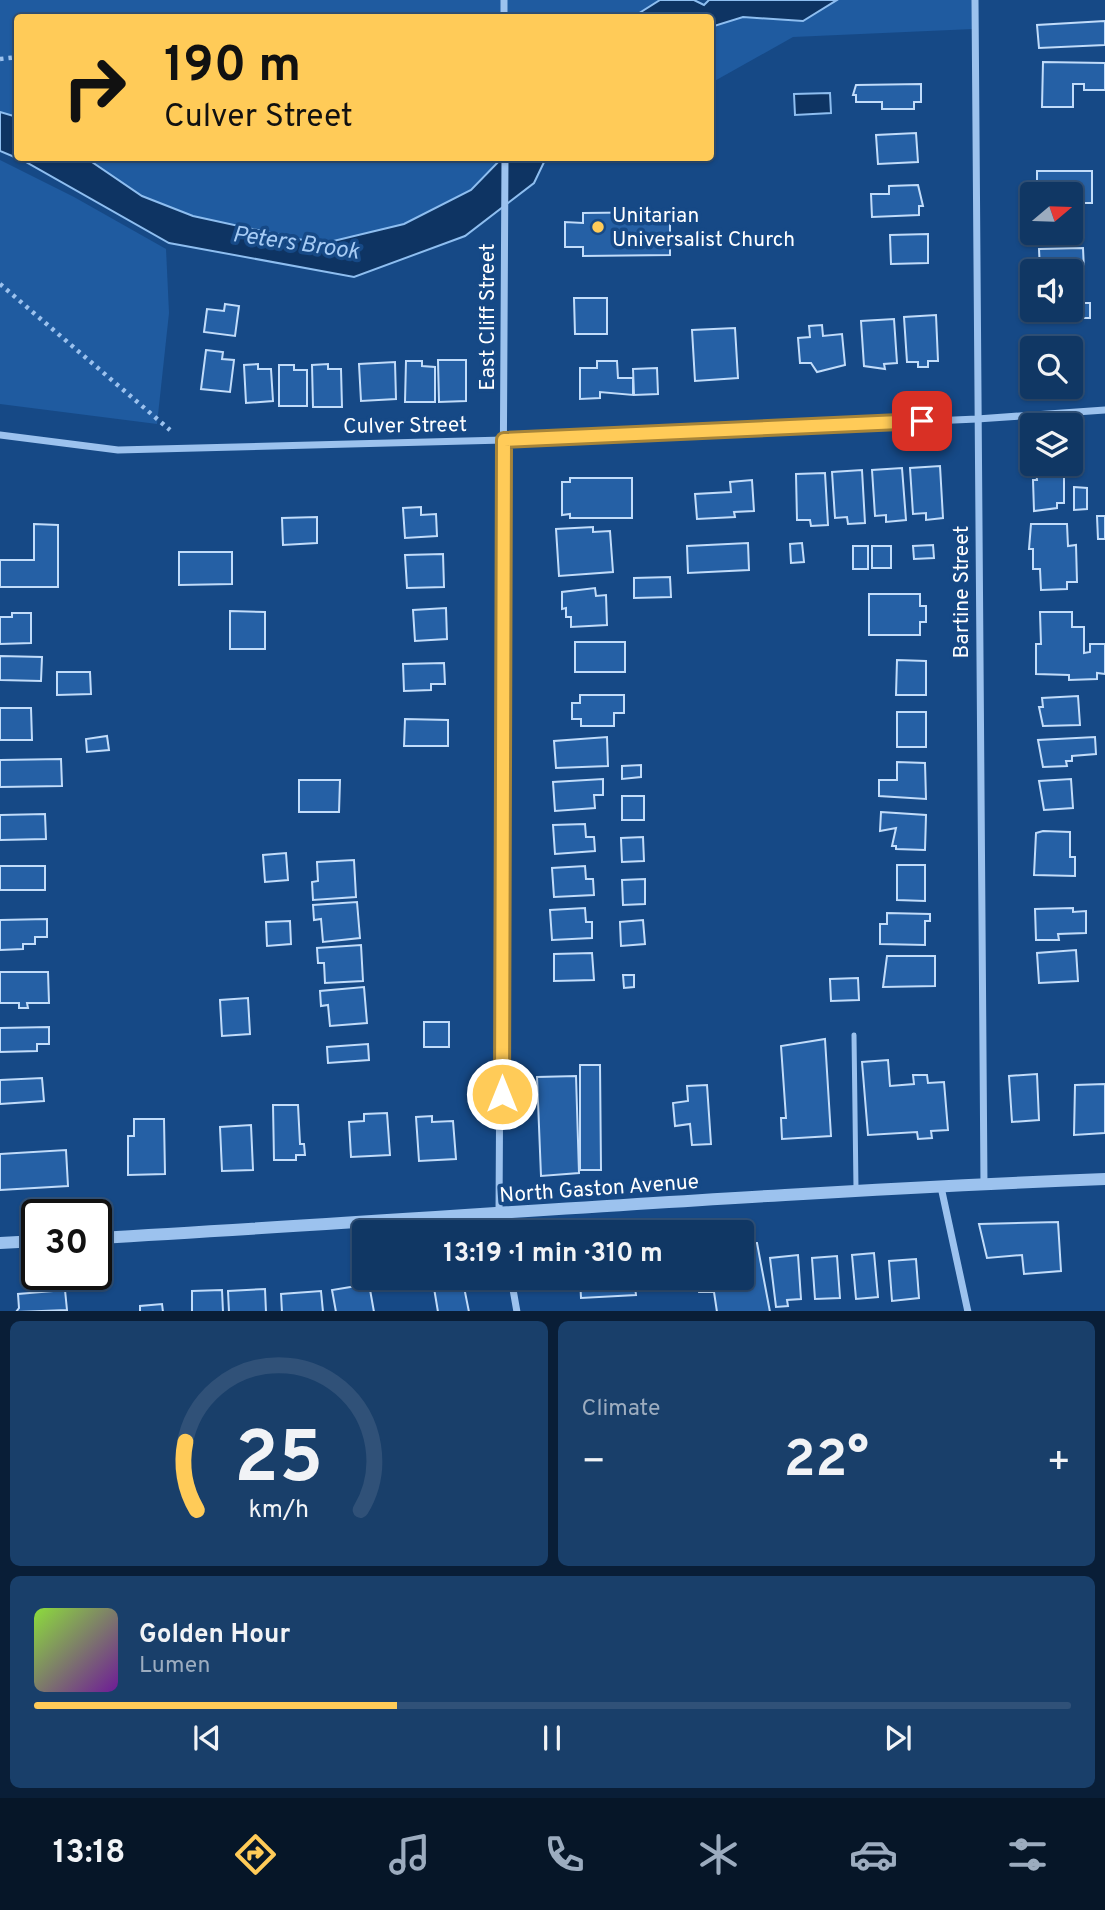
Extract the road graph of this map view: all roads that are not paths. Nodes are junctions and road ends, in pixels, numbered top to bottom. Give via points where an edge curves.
1 (975, 0) edge
2 (505, 161) edge
3 (1105, 410) edge
4 (977, 419) junction
5 (0, 435) edge
6 (504, 440) junction
7 (854, 1035) dead end
8 (1105, 1179) edge
9 (984, 1184) junction
10 (941, 1187) junction
11 (856, 1189) junction
12 (499, 1215) junction
13 (500, 1220) edge
14 (112, 1237) edge
15 (21, 1242) edge
16 (0, 1243) edge
17 (513, 1290) edge
18 (517, 1311) edge
19 (968, 1311) edge

1 - 4 street, Bartine Street
2 - 6 street, East Cliff Street
3 - 4 street, Culver Street
4 - 6 street, Culver Street
4 - 9 street, Bartine Street
5 - 6 street, Culver Street via 118,450
6 - 12 street, East Cliff Street
7 - 11 lane
8 - 9 street, North Gaston Avenue
9 - 10 street, North Gaston Avenue
10 - 11 street, North Gaston Avenue
10 - 19 street
11 - 12 street, North Gaston Avenue
12 - 13 street, East Cliff Street
12 - 14 street, North Gaston Avenue
15 - 16 street
17 - 18 street

